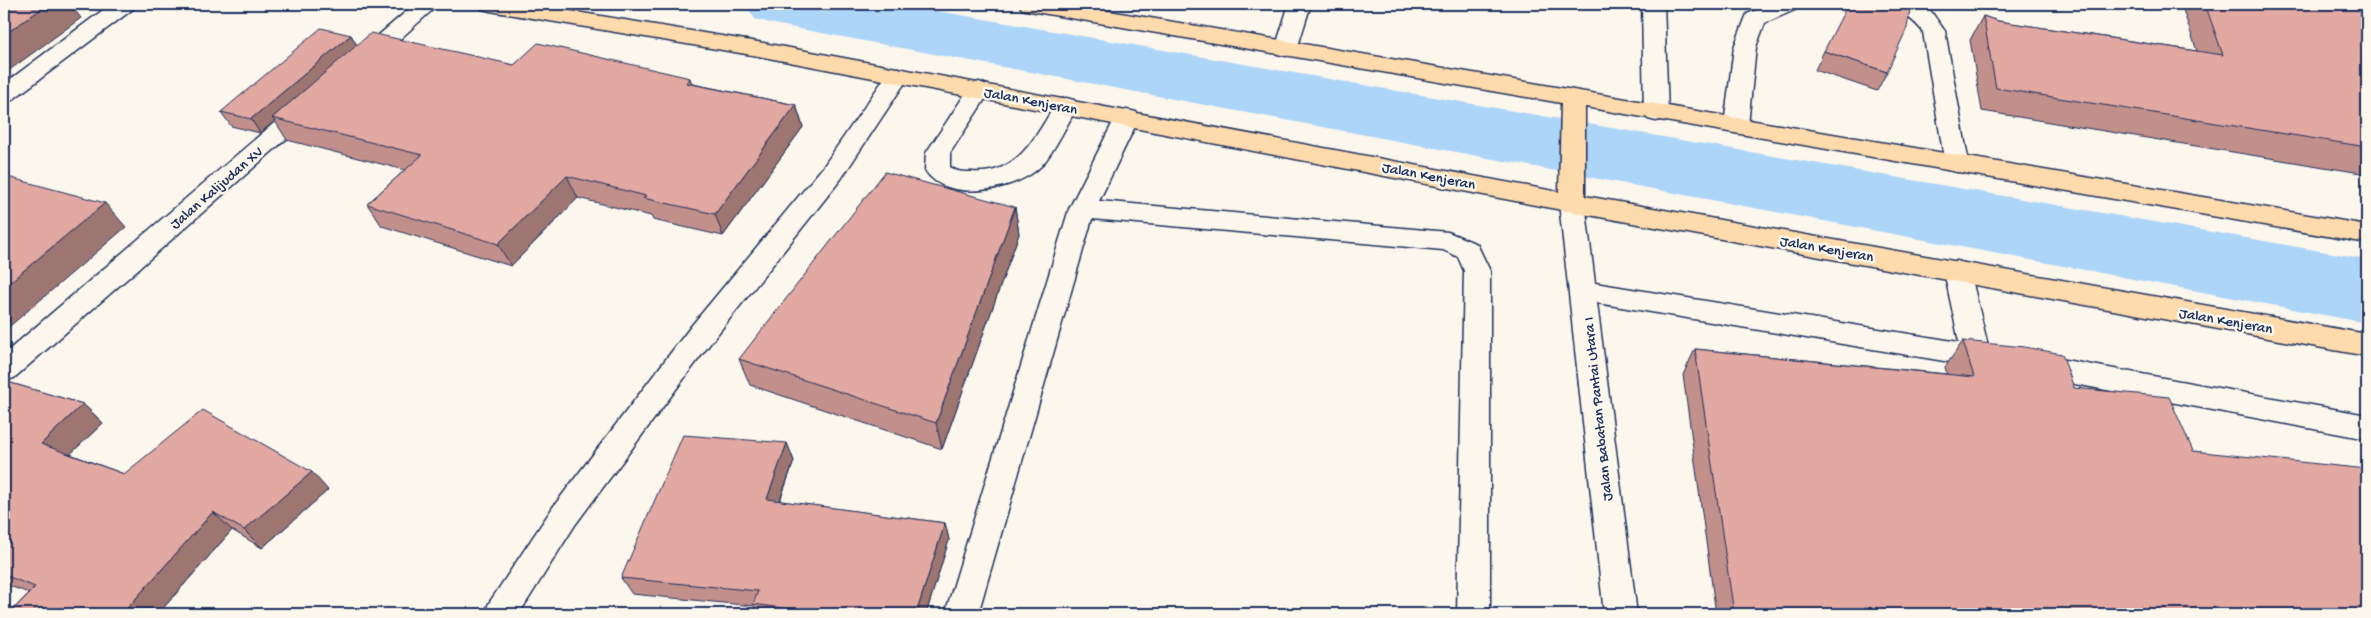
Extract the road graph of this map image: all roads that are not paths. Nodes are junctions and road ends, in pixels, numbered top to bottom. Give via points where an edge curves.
1 (125, 4) edge
2 (428, 4) edge
3 (490, 4) edge
4 (1030, 4) edge
5 (1300, 4) edge
6 (1653, 4) edge
7 (1789, 4) edge
8 (1905, 4) edge
9 (1286, 48) junction
10 (898, 75) junction
11 (979, 90) junction
12 (4, 94) edge
13 (1572, 102) junction
14 (1066, 106) junction
15 (1656, 113) junction
16 (1127, 118) junction
17 (1736, 125) junction
18 (1957, 164) junction
19 (1572, 200) junction
20 (1082, 209) junction
21 (2367, 234) edge
22 (1957, 271) junction
23 (1584, 291) junction
24 (2367, 345) edge
25 (1976, 355) junction
26 (4, 370) edge
27 (2367, 427) edge
28 (501, 614) edge
29 (961, 614) edge
30 (1474, 614) edge
31 (1620, 614) edge

1 - 12 street
2 - 26 street, Jalan Kalijudan XV
3 - 10 main road, Jalan Kenjeran
4 - 9 main road
5 - 9 street
6 - 15 street
7 - 17 street via 1755,19 1744,47
8 - 18 street via 1922,15 1934,31
9 - 13 main road
10 - 11 main road, Jalan Kenjeran
10 - 28 street via 832,173 702,332 570,508
11 - 14 main road, Jalan Kenjeran
11 - 14 street via 938,153 938,170 948,179 986,182 1012,174 1033,160
13 - 15 main road
13 - 19 main road
14 - 16 main road, Jalan Kenjeran
15 - 17 main road
16 - 19 main road, Jalan Kenjeran
16 - 20 street
17 - 18 main road
18 - 21 main road
19 - 22 main road, Jalan Kenjeran
19 - 23 street, Jalan Babatan Pantai Utara I
20 - 29 street
20 - 30 street via 1448,241 1468,251 1477,271
22 - 24 main road, Jalan Kenjeran
22 - 25 street
23 - 25 street
23 - 31 street, Jalan Babatan Pantai Utara I
25 - 27 street

